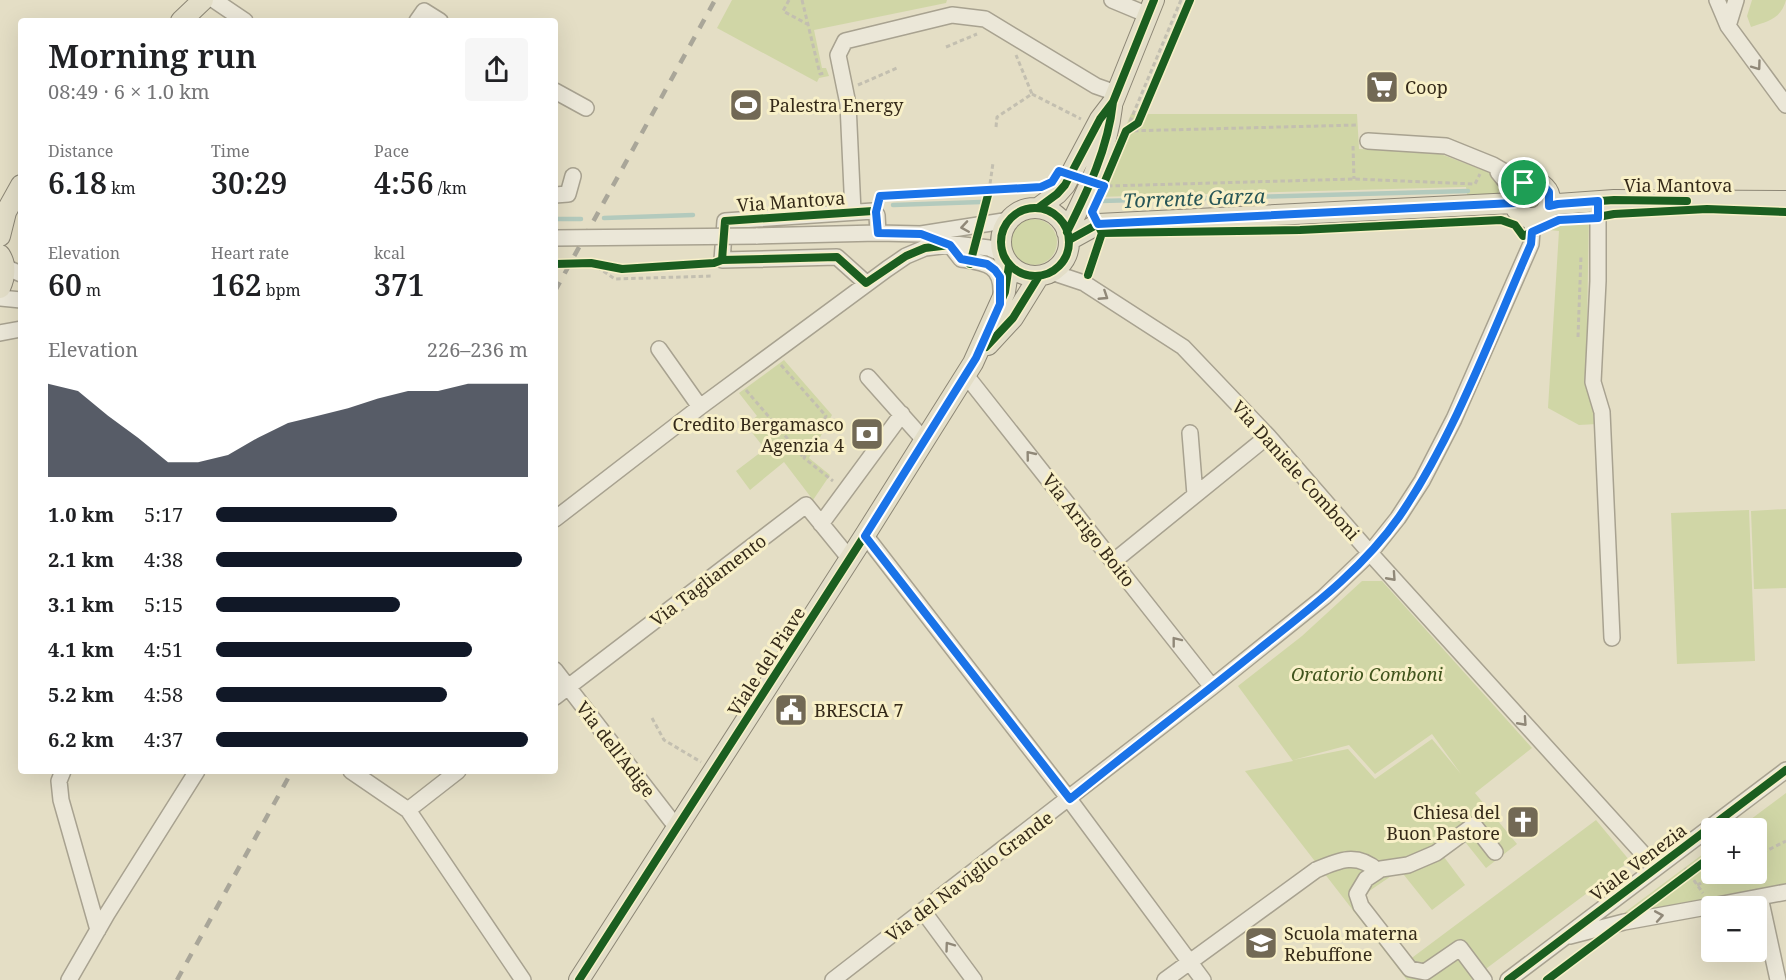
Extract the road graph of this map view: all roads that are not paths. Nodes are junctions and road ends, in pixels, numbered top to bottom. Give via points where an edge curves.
1 (203, 0) edge
2 (214, 0) edge
3 (1112, 0) edge
4 (1718, 0) edge
5 (1736, 0) edge
6 (1151, 8) edge
7 (184, 18) edge
8 (241, 18) edge
9 (419, 18) edge
10 (435, 18) edge
11 (1728, 27) junction
12 (558, 93) edge
13 (1114, 97) junction
14 (1786, 105) edge
15 (586, 108) dead end
16 (1368, 141) dead end
17 (573, 176) dead end
18 (18, 180) edge
19 (18, 190) edge
20 (1518, 193) junction
21 (558, 195) edge
22 (0, 197) edge
23 (1598, 201) junction
24 (1786, 201) edge
25 (1549, 206) junction
26 (1038, 208) junction
27 (853, 212) junction
28 (1533, 218) junction
29 (1010, 220) junction
30 (878, 233) junction
31 (921, 234) junction
32 (0, 236) edge
33 (1068, 236) junction
34 (558, 238) edge
35 (950, 245) junction
36 (1006, 259) junction
37 (9, 265) edge
38 (1045, 274) junction
39 (866, 283) junction
40 (0, 288) edge
41 (0, 298) edge
42 (18, 300) edge
43 (1000, 304) junction
44 (18, 330) edge
45 (0, 333) edge
46 (659, 349) dead end
47 (971, 366) junction
48 (868, 377) dead end
49 (700, 407) junction
50 (902, 414) junction
51 (1190, 433) dead end
52 (1268, 436) junction
53 (924, 440) junction
54 (1195, 495) junction
55 (558, 517) edge
56 (821, 524) junction
57 (865, 536) junction
58 (1370, 553) junction
59 (850, 559) junction
60 (1114, 561) junction
61 (1612, 638) dead end
62 (558, 674) edge
63 (568, 687) junction
64 (1212, 687) junction
65 (558, 695) edge
66 (1786, 770) edge
67 (62, 774) edge
68 (195, 774) edge
69 (355, 774) edge
70 (454, 774) edge
71 (1070, 799) junction
72 (408, 810) junction
73 (676, 828) junction
74 (1495, 852) dead end
75 (1655, 867) junction
76 (1378, 871) junction
77 (1786, 892) edge
78 (1765, 896) edge
79 (1701, 905) edge
80 (923, 911) junction
81 (1767, 928) edge
82 (98, 930) junction
83 (1561, 939) junction
84 (1189, 962) junction
85 (1778, 978) edge
86 (69, 980) edge
87 (523, 980) edge
88 (579, 980) edge
89 (833, 980) edge
90 (974, 980) edge
91 (1165, 980) edge
92 (1203, 980) edge
93 (1484, 980) edge
94 (1509, 980) edge

1 - 7 main road
2 - 8 street
3 - 6 street
4 - 11 street
5 - 11 street
6 - 13 main road
9 - 10 street via 424,11
11 -> 14 street
12 - 15 street
13 - 26 main road via 1065,185
13 - 27 street via 985,20 952,15 845,41 838,55 848,104
13 - 33 main road via 1101,185
16 - 20 street via 1446,146 1488,167
17 - 21 street via 568,194
18 - 22 main road via 5,188
19 - 32 main road via 6,212
20 - 25 main road via 1539,183 1549,192
20 - 28 main road via 1521,214
20 - 33 main road via 1098,224
23 - 24 main road, Via Mantova
23 - 25 main road, Via Mantova
23 - 61 street via 1593,382 1602,412
25 - 28 main road
26 - 29 main road via 1022,211
26 - 33 main road via 1056,216
27 - 30 street, Via Mantova via 876,212
27 - 39 street, Via Mantova via 725,221 722,260 837,257
28 - 58 street, Via del Naviglio Grande via 1531,244 1454,419 1422,481
29 -> 31 street
29 - 36 main road via 1002,236
30 - 31 street
30 - 34 street, bridge
31 - 35 street
33 - 38 main road via 1065,259
35 - 36 street via 989,248
35 - 39 street via 925,248 906,256
35 - 43 street via 961,259 987,264 995,270 1000,277
36 - 38 main road via 1017,272 1028,276
36 - 43 main road, Viale del Piave via 1005,292
37 - 40 main road
38 - 47 main road, Viale del Piave
38 -> 52 street, Via Daniele Comboni via 1083,283 1183,347
39 - 49 street
41 - 42 street
43 - 47 main road, Viale del Piave
44 - 45 street
46 - 49 street
47 - 53 main road, Viale del Piave
60 -> 47 street, Via Arrigo Boito
48 - 50 street
49 - 55 street
50 - 53 street
50 - 56 street
51 - 54 street
52 - 54 street
52 - 58 street, Via Daniele Comboni
53 - 57 main road, Viale del Piave
54 - 60 street
56 - 59 street, Via Tagliamento
56 - 63 street, Via Tagliamento via 806,505
57 - 59 main road, Viale del Piave
57 - 71 street
58 - 64 street, Via del Naviglio Grande via 1324,597
58 -> 75 street, Via Daniele Comboni
59 - 73 main road, Viale del Piave
64 -> 60 street, Via Arrigo Boito
62 - 63 street, Via dell'Adige
63 - 65 street, Via Tagliamento
63 - 73 street, Via dell'Adige
64 - 71 street, Via del Naviglio Grande
66 - 75 street, Viale Venezia
67 - 82 street via 62,800
68 - 82 street
69 - 72 street
70 - 72 street
71 - 80 street, Via del Naviglio Grande
71 - 84 street
72 - 87 street
73 - 88 main road, Viale del Piave
74 - 76 street via 1474,825 1436,853 1408,865
75 - 83 street, Viale Venezia
76 - 84 street via 1369,863 1341,859 1316,870
76 - 93 street via 1366,879 1357,894 1361,906 1410,969 1425,972 1460,948
77 - 78 street
83 -> 79 street
80 - 89 street, Via del Naviglio Grande
90 -> 80 street
81 - 85 street
82 - 86 street
83 - 94 street, Viale Venezia
84 - 91 street
84 - 92 street

